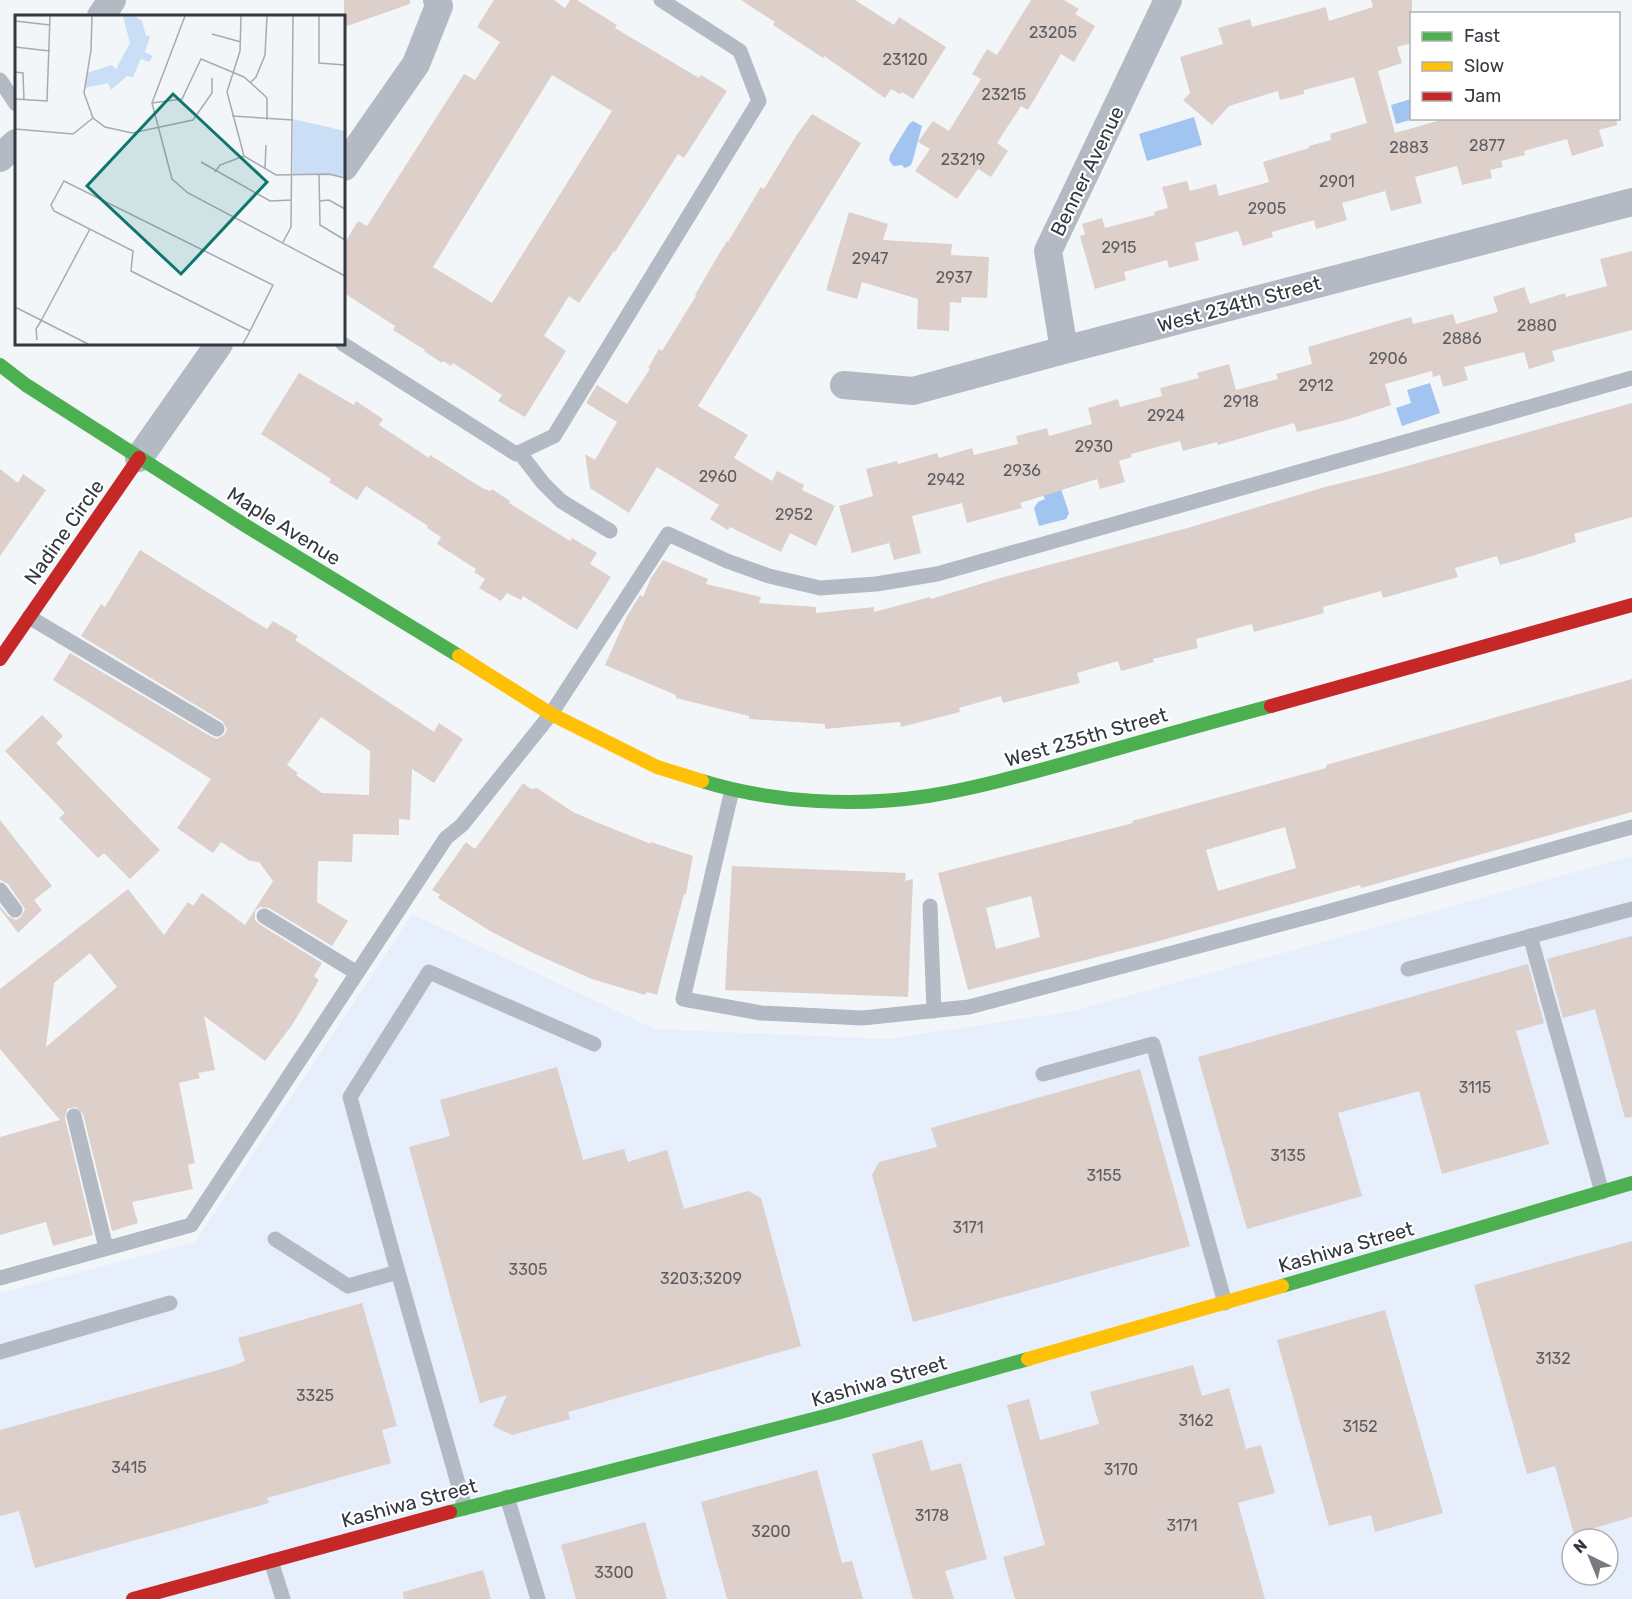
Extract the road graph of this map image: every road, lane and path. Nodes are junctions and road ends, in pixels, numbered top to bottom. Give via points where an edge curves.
1 (112, 0) edge
2 (437, 0) edge
3 (661, 0) edge
4 (1168, 0) edge
5 (102, 15) edge
6 (0, 80) edge
7 (15, 102) edge
8 (15, 144) edge
9 (0, 158) edge
10 (345, 166) edge
11 (1632, 202) edge
12 (218, 345) edge
13 (345, 345) edge
14 (1064, 350) junction
15 (0, 365) edge
16 (1632, 378) edge
17 (844, 385) dead end
18 (519, 452) junction
19 (139, 458) junction
20 (610, 531) dead end
21 (1632, 605) edge
22 (29, 617) junction
23 (0, 659) edge
24 (551, 714) junction
25 (217, 729) dead end
26 (732, 790) junction
27 (1632, 827) edge
28 (0, 890) edge
29 (930, 906) dead end
30 (1632, 909) edge
31 (15, 910) dead end
32 (264, 916) dead end
33 (1530, 936) junction
34 (1408, 969) dead end
35 (357, 973) junction
36 (934, 1011) junction
37 (594, 1044) dead end
38 (1044, 1074) dead end
39 (74, 1116) dead end
40 (1632, 1183) edge
41 (1602, 1192) junction
42 (275, 1239) dead end
43 (106, 1248) junction
44 (398, 1272) junction
45 (0, 1278) edge
46 (170, 1303) dead end
47 (1225, 1303) junction
48 (0, 1352) edge
49 (507, 1497) junction
50 (465, 1508) junction
51 (270, 1561) junction
52 (132, 1599) edge
53 (282, 1599) edge
54 (538, 1599) edge

1 - 5 street
2 - 10 street via 439,6 416,64
3 - 18 lane via 740,51 759,101 554,436
4 - 14 street, Benner Avenue via 1048,251
6 - 7 lane
8 - 9 street
11 - 14 street, West 234th Street
12 - 19 street
13 - 18 lane via 516,454
14 - 17 street, West 234th Street via 913,391
15 - 19 street, Maple Avenue
16 - 24 lane via 938,574 820,588 769,576 668,534
18 - 20 lane via 561,501
19 - 22 street, Nadine Circle
19 - 24 street, Maple Avenue
21 - 26 street, West 235th Street via 997,782 877,801 832,801
22 - 23 street, Nadine Circle
22 - 25 lane
24 - 26 street, West 235th Street via 657,767
24 - 35 lane via 462,825 446,838
26 - 36 lane via 683,999 761,1013 862,1018
27 - 36 lane via 969,1007
28 - 31 lane
29 - 36 lane
30 - 33 lane
32 - 35 lane
33 - 34 lane
33 - 41 lane
35 - 43 lane via 191,1225
37 - 44 lane via 429,972 351,1097
38 - 47 lane via 1153,1044
39 - 43 lane
40 - 41 street, Kashiwa Street
41 - 47 street, Kashiwa Street
42 - 44 lane via 348,1286
43 - 45 lane
44 - 50 lane
46 - 48 lane
47 - 49 street, Kashiwa Street via 837,1413
49 - 50 street, Kashiwa Street
49 - 54 lane
50 - 51 street, Kashiwa Street
51 - 52 street, Kashiwa Street
51 - 53 lane

